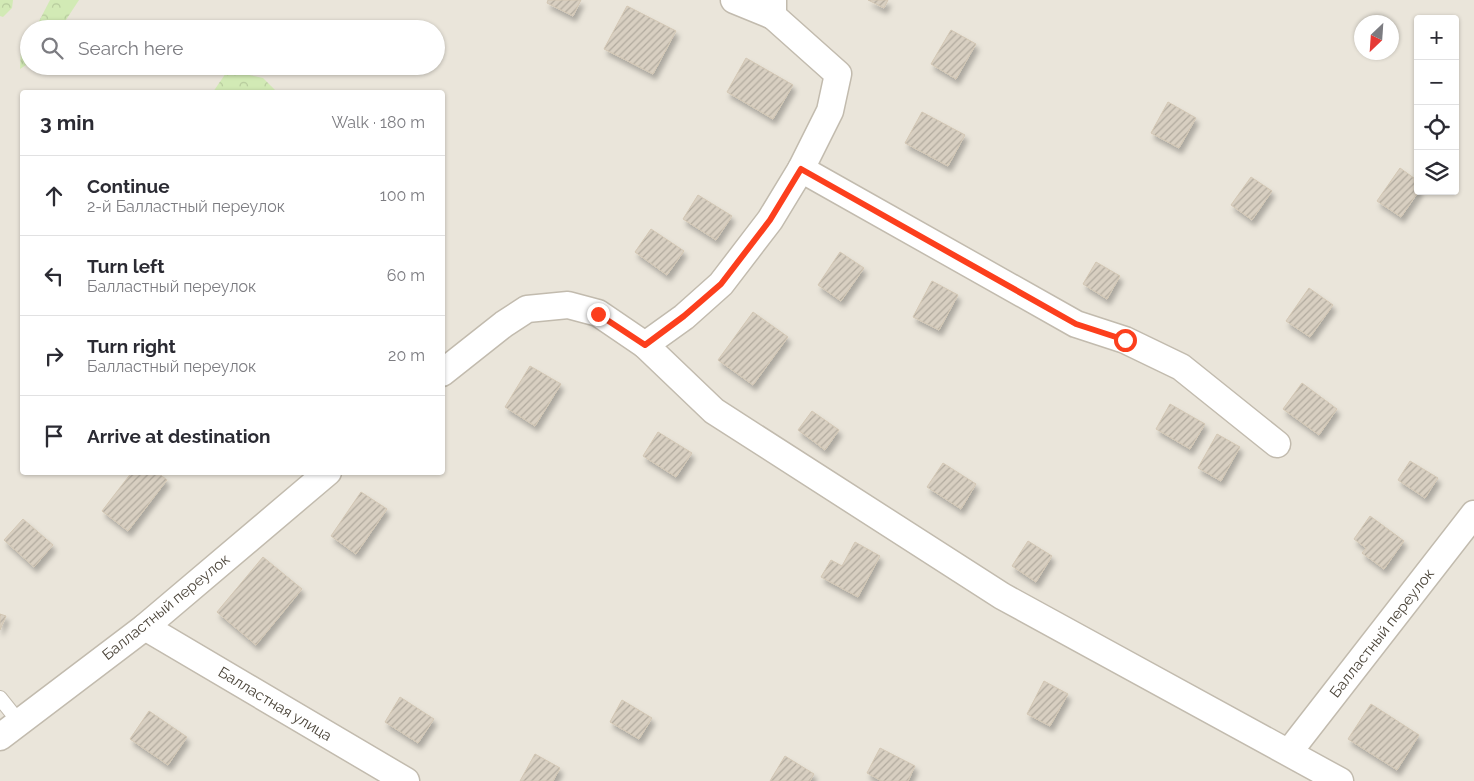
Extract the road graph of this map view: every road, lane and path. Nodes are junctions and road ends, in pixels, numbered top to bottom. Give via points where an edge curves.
1 (734, 0) edge
2 (773, 8) edge
3 (801, 169) junction
4 (645, 345) junction
5 (445, 370) edge
6 (1278, 444) dead end
7 (324, 475) edge
8 (1474, 514) edge
9 (144, 627) junction
10 (0, 698) edge
11 (10, 730) edge
12 (1289, 752) junction
13 (406, 781) edge
14 (1340, 781) edge

1 - 2 street
2 - 3 street via 838,74 830,111
3 - 4 street via 770,220 721,284
3 - 6 street via 1076,324 1125,340 1181,367
4 - 5 street via 598,314 568,306 527,309
4 - 12 street via 714,411 1002,596
7 - 9 street, Балластный переулок
8 - 12 street, Балластный переулок
9 - 11 street, Балластный переулок
9 - 13 street, Балластная улица
10 - 11 lane
12 - 14 street

